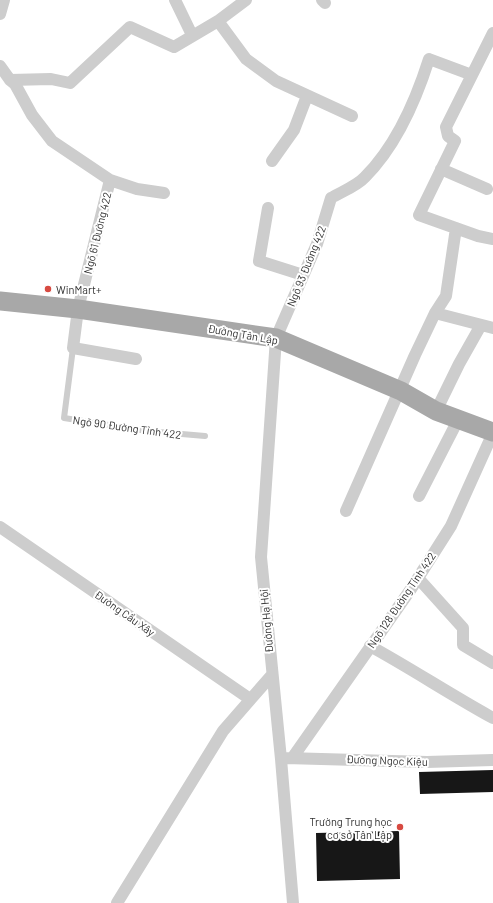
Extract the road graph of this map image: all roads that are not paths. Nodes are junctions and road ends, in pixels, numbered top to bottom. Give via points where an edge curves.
1 (4, 0) edge
2 (175, 0) edge
3 (246, 0) edge
4 (0, 14) edge
5 (218, 21) junction
6 (493, 32) edge
7 (192, 35) junction
8 (0, 66) edge
9 (472, 76) junction
10 (10, 80) junction
11 (307, 96) junction
12 (352, 116) dead end
13 (272, 161) dead end
14 (441, 169) junction
15 (110, 180) junction
16 (488, 190) dead end
17 (164, 192) dead end
18 (268, 208) dead end
19 (456, 228) junction
20 (493, 239) edge
21 (303, 275) junction
22 (0, 301) edge
23 (78, 309) junction
24 (435, 313) junction
25 (487, 327) edge
26 (276, 338) junction
27 (73, 348) junction
28 (136, 359) dead end
29 (401, 391) junction
30 (436, 411) junction
31 (458, 420) junction
32 (493, 433) edge
33 (205, 436) dead end
34 (419, 496) dead end
35 (346, 510) dead end
36 (0, 527) edge
37 (418, 578) junction
38 (370, 646) junction
39 (493, 663) edge
40 (271, 676) junction
41 (250, 699) junction
42 (493, 718) edge
43 (287, 758) junction
44 (493, 760) edge
45 (117, 903) edge
46 (293, 903) edge

1 - 4 street
2 - 7 street
3 - 5 street
5 - 7 street
5 - 11 street via 246,59 276,81
6 - 9 street
7 - 10 street via 174,47 130,27 70,82 51,79
8 - 10 street
9 - 14 street via 446,127 448,136 454,141
9 - 21 street, Ngõ 93 Đường 422 via 429,59 419,90 389,147 364,178 331,198 317,244
10 - 15 street via 52,141
11 - 12 street
11 - 13 street via 294,130
14 - 16 street
14 - 19 street via 419,215
15 - 17 street via 137,190
15 - 23 street, Ngõ 61 Đường 422
18 - 21 street via 258,262
19 - 20 street
19 - 24 street via 446,296
21 - 26 street, Ngõ 93 Đường 422
22 - 23 main road, Đường Tân Lập
23 - 26 main road, Đường Tân Lập
23 - 27 street, Ngõ 90 Đường Tỉnh 422
24 - 25 street
24 - 29 street
25 - 30 street via 459,364
26 - 29 main road, Đường Tân Lập
26 - 40 street, Đường Hạ Hội via 261,557
27 - 28 street
27 - 33 lane, Ngõ 90 Đường Tỉnh 422 via 64,418 147,431
29 - 30 main road, Đường Tân Lập
29 - 35 street
30 - 31 main road, Đường Tân Lập
31 - 32 main road, Đường Tân Lập
31 - 34 street
32 - 37 street, Ngõ 128 Đường Tỉnh 422 via 451,526
36 - 41 street, Đường Cầu Xây
37 - 38 street, Ngõ 128 Đường Tỉnh 422
37 - 39 street via 463,628 463,645
38 - 42 street
38 - 43 street, Ngõ 128 Đường Tỉnh 422
40 - 41 street
40 - 43 street, Đường Hạ Hội
41 - 45 street via 222,731
43 - 44 street, Đường Ngọc Kiệu via 427,762
43 - 46 street, Đường Hạ Hội

